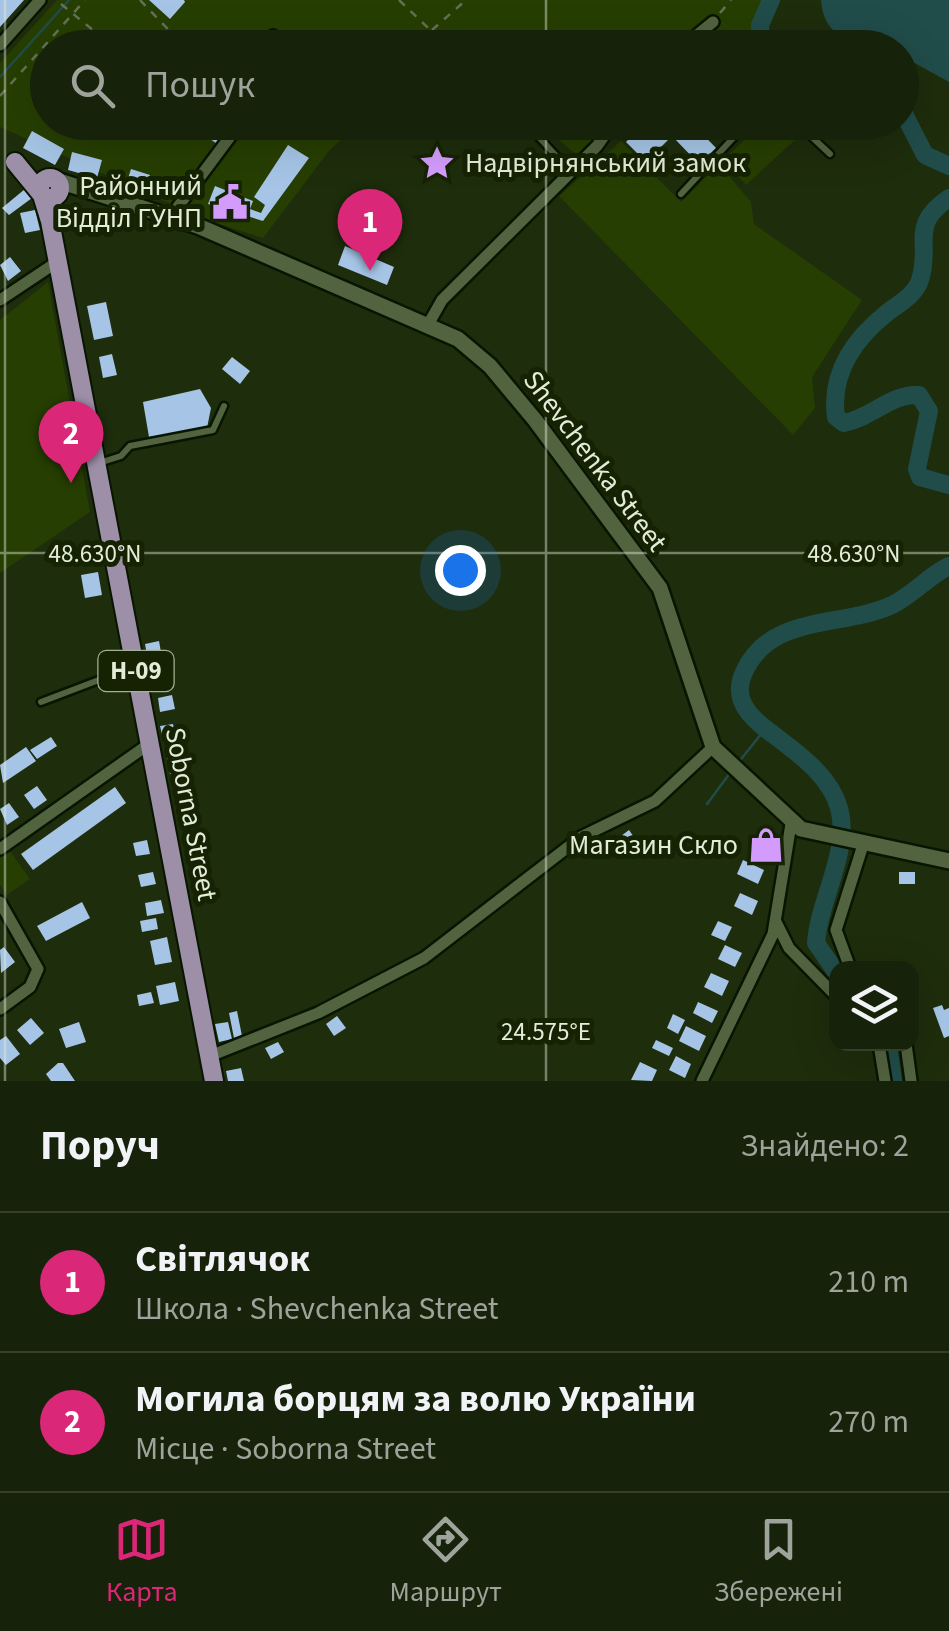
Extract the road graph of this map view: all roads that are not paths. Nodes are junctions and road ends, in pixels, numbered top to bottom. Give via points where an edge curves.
1 (40, 0) edge
2 (712, 22) road end
3 (702, 30) edge
4 (0, 44) edge
5 (227, 140) edge
6 (542, 140) edge
7 (599, 140) edge
8 (731, 140) edge
9 (815, 140) edge
10 (0, 150) edge
11 (830, 154) dead end
12 (571, 172) junction
13 (52, 189) junction
14 (681, 194) dead end
15 (171, 216) junction
16 (57, 262) junction
17 (0, 300) edge
18 (429, 323) junction
19 (224, 406) dead end
20 (98, 463) junction
21 (135, 666) junction
22 (41, 702) dead end
23 (149, 744) junction
24 (713, 748) junction
25 (791, 824) junction
26 (859, 844) junction
27 (0, 850) edge
28 (949, 862) edge
29 (0, 902) edge
30 (776, 922) junction
31 (847, 961) edge
32 (829, 989) edge
33 (0, 1009) edge
34 (880, 1051) edge
35 (907, 1051) edge
36 (210, 1056) junction
37 (214, 1081) edge
38 (702, 1081) edge
39 (884, 1081) edge
40 (911, 1081) edge

1 - 4 street
2 - 3 street
5 - 15 street
6 - 12 lane
7 - 12 street
8 - 14 lane
9 - 11 lane
10 - 13 main road
12 - 18 street via 442,300
13 - 15 street, Shevchenka Street via 88,189
13 - 16 main road, Н-09
15 - 18 street, Shevchenka Street
16 - 17 street
16 - 20 main road, Soborna Street / Н-09
18 - 24 street, Shevchenka Street via 490,366 660,588
19 - 20 lane via 213,430 130,446
20 - 21 main road, Soborna Street / Н-09
21 - 22 lane
21 - 23 main road, Soborna Street / Н-09
23 - 27 street
23 - 36 main road, Soborna Street / Н-09
24 - 25 street, Shevchenka Street
24 - 36 street via 656,800 581,837 424,958 318,1013
25 - 26 street, Shevchenka Street
25 - 30 street
26 - 28 street, Shevchenka Street
26 - 31 street via 836,930
29 - 33 street via 38,969 30,987
30 - 32 street via 789,948
30 - 38 street
34 - 39 street
35 - 40 street
36 - 37 main road, Soborna Street / Н-09

